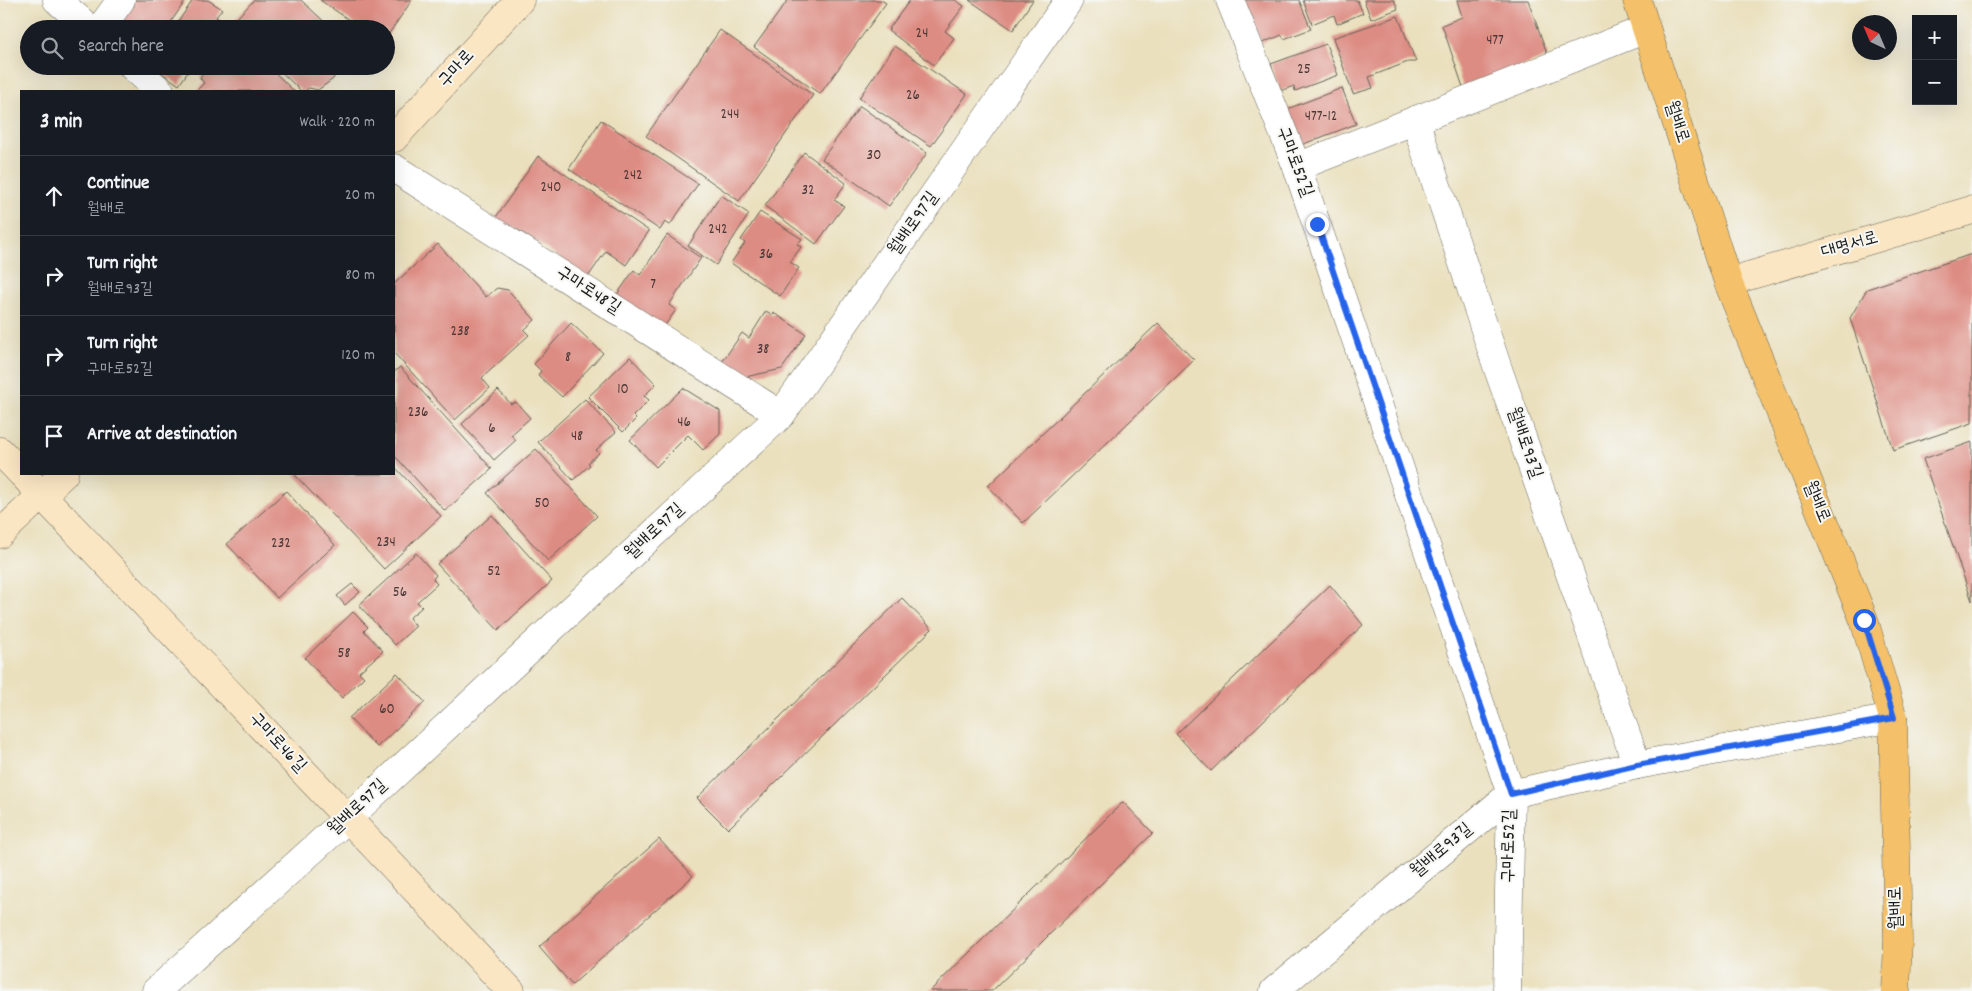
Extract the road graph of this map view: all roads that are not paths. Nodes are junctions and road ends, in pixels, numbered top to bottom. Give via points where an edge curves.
1 (57, 0) edge
2 (121, 0) edge
3 (520, 0) edge
4 (1069, 0) edge
5 (1230, 0) edge
6 (1636, 0) edge
7 (80, 20) edge
8 (107, 20) edge
9 (1646, 29) junction
10 (142, 75) edge
11 (159, 90) edge
12 (1415, 120) junction
13 (395, 137) edge
14 (1297, 167) junction
15 (395, 169) edge
16 (1972, 210) edge
17 (1728, 282) junction
18 (782, 415) junction
19 (0, 451) edge
20 (20, 473) edge
21 (22, 475) edge
22 (63, 475) edge
23 (42, 495) junction
24 (0, 534) edge
25 (1894, 718) junction
26 (1637, 765) junction
27 (1511, 794) junction
28 (348, 818) junction
29 (156, 991) edge
30 (511, 991) edge
31 (1274, 991) edge
32 (1507, 991) edge
33 (1896, 991) edge

1 - 7 street
2 - 8 street
3 - 13 main road, 구마로
4 - 18 street, 월배로97길
5 - 14 street, 구마로52길
6 - 9 main road, 월배로
9 - 12 street
9 - 17 main road, 월배로
10 - 11 street
12 - 14 street
12 - 26 street, 월배로93길 via 1496,366
14 - 27 street, 구마로52길
15 - 18 street, 구마로48길
16 - 17 main road, 대명서로
17 - 25 main road, 월배로 via 1864,620
18 - 28 street, 월배로97길
19 - 20 main road, 구마로46길
21 - 23 main road, 구마로46길
22 - 23 main road
23 - 24 main road
23 - 28 main road, 구마로46길
25 - 26 street, 월배로93길
25 - 33 main road, 월배로
26 - 27 street, 월배로93길
27 - 31 street, 월배로93길
27 - 32 street, 구마로52길
28 - 29 street, 월배로97길
28 - 30 main road, 구마로46길

